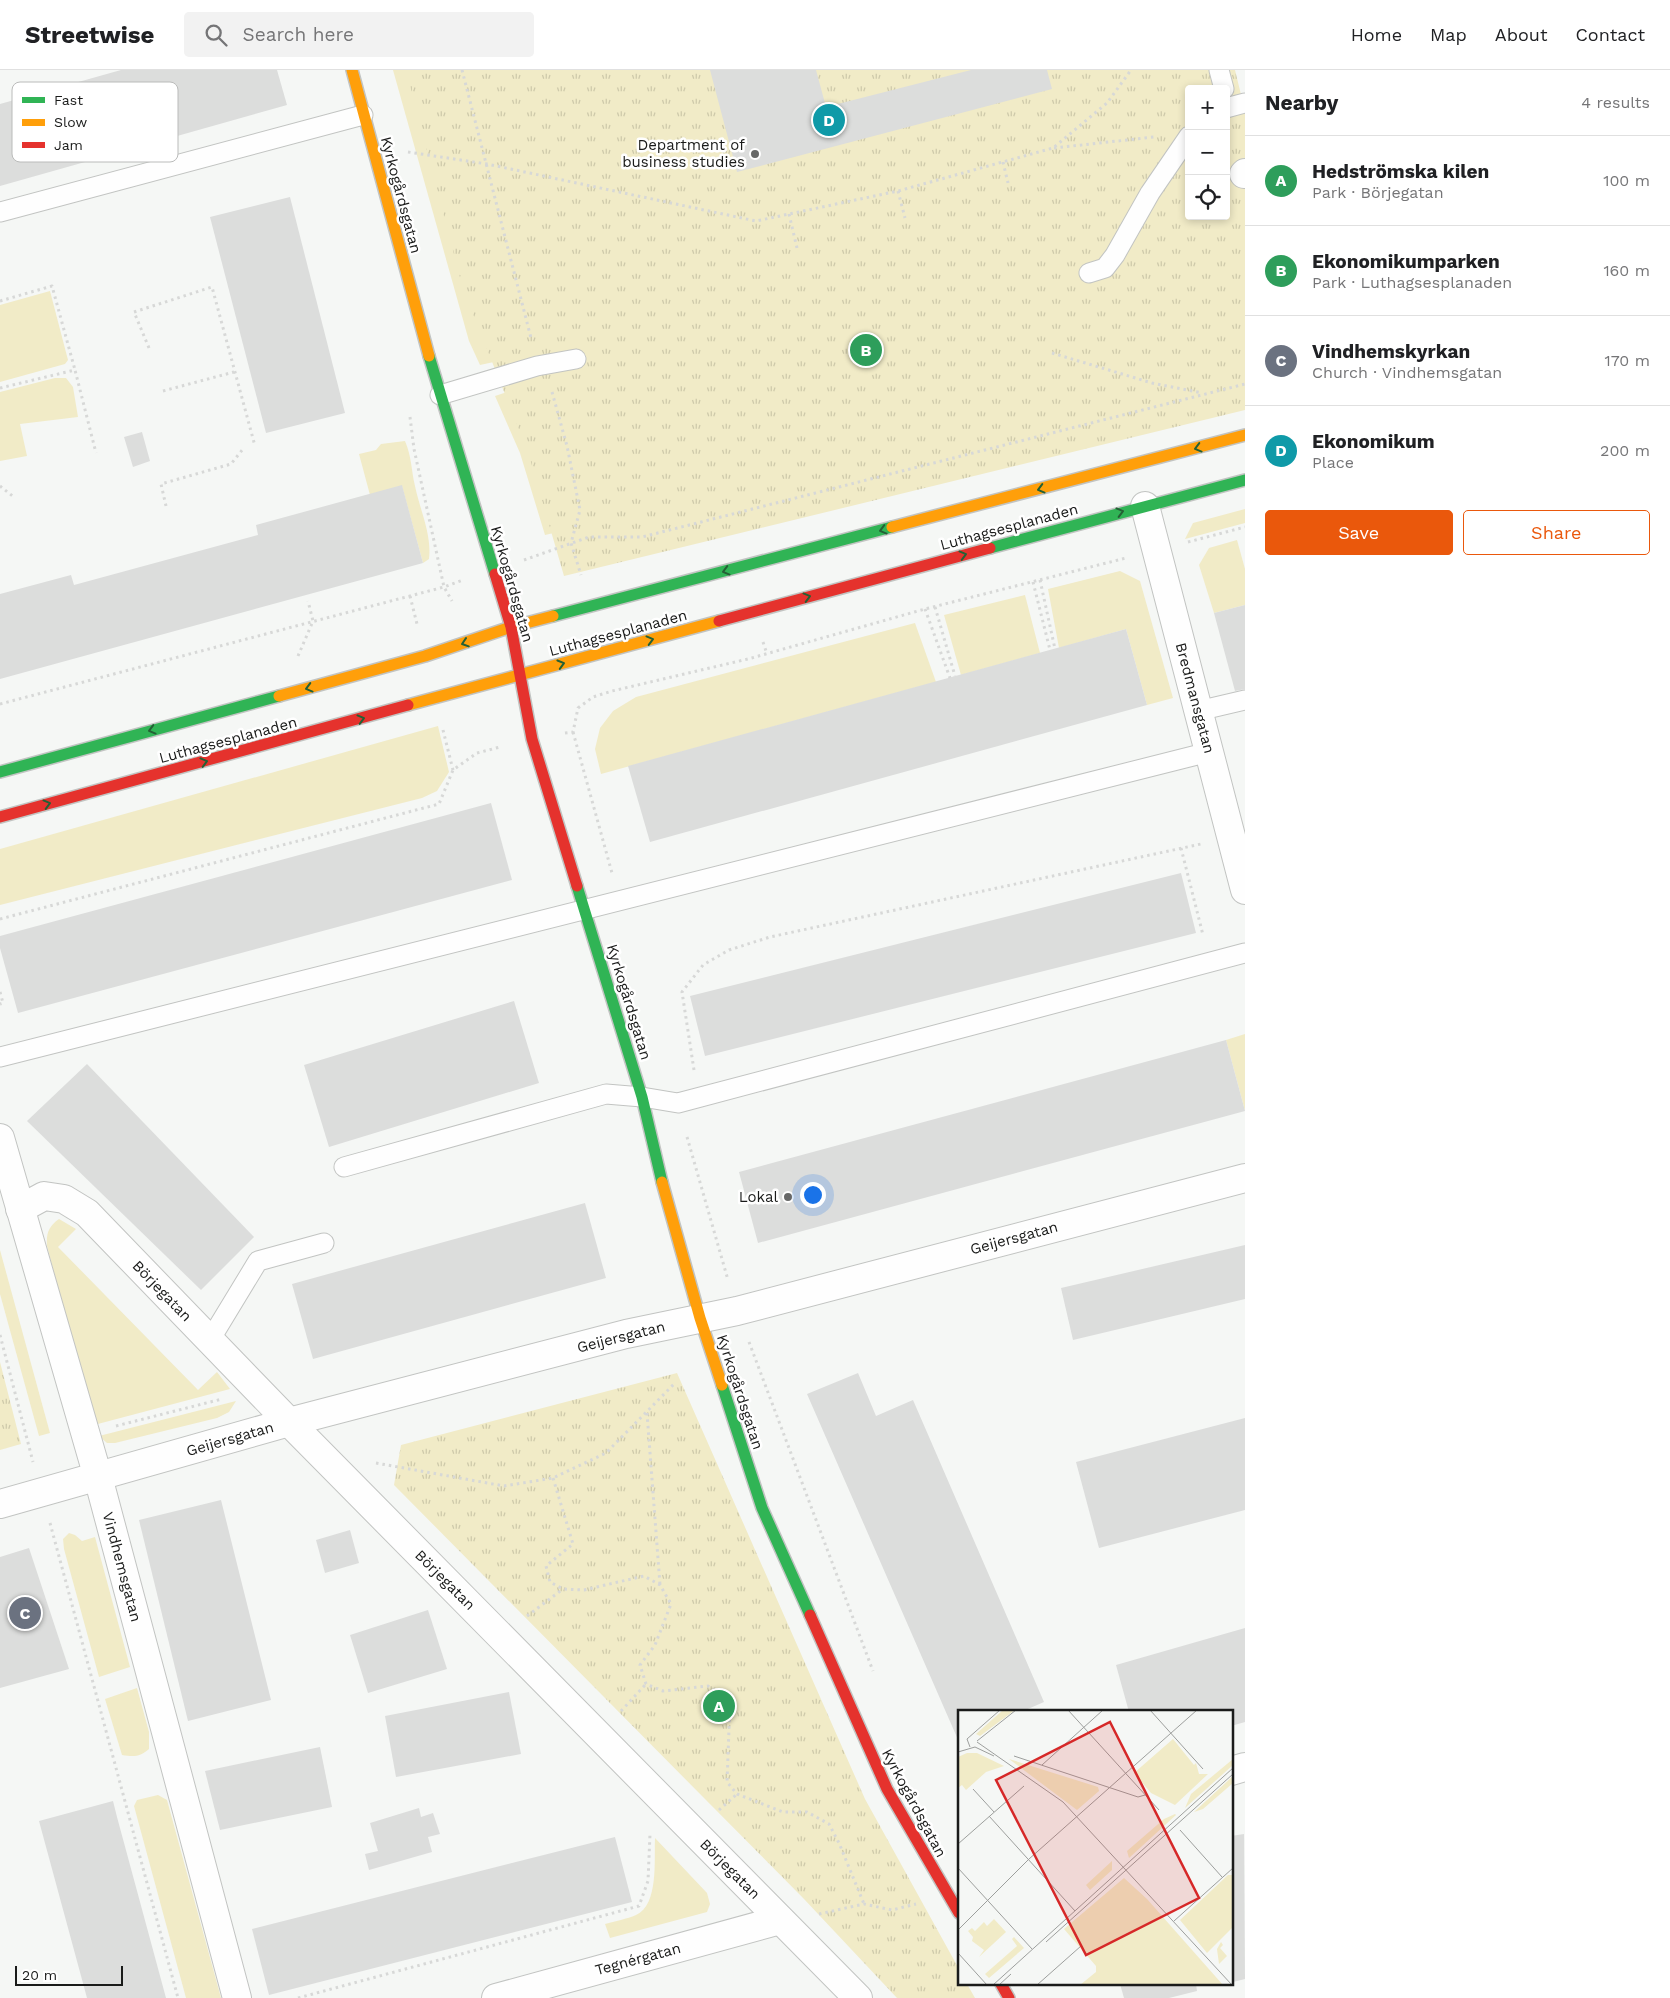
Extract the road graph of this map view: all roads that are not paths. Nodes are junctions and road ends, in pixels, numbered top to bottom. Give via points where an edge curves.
1 (352, 70) edge
2 (1219, 70) edge
3 (1224, 85) edge
4 (363, 116) junction
5 (1185, 142) edge
6 (0, 212) edge
7 (1089, 273) dead end
8 (576, 359) dead end
9 (440, 395) junction
10 (1245, 435) edge
11 (1245, 480) edge
12 (1145, 506) junction
13 (511, 627) junction
14 (519, 676) junction
15 (1245, 700) edge
16 (1198, 711) junction
17 (1209, 752) junction
18 (0, 772) edge
19 (0, 817) edge
20 (1245, 890) edge
21 (584, 909) junction
22 (1245, 953) edge
23 (0, 1057) edge
24 (642, 1096) junction
25 (0, 1138) edge
26 (344, 1167) dead end
27 (1245, 1178) edge
28 (20, 1209) junction
29 (324, 1243) dead end
30 (700, 1318) junction
31 (210, 1340) junction
32 (289, 1422) junction
33 (98, 1477) junction
34 (0, 1504) edge
35 (1245, 1767) edge
36 (1232, 1771) edge
37 (958, 1911) edge
38 (780, 1920) junction
39 (1002, 1986) edge
40 (237, 1998) edge
41 (496, 1998) edge
42 (858, 1998) edge
43 (1009, 1998) edge

1 - 4 main road, Kyrkogårdsgatan
2 - 3 lane
4 - 6 lane
4 - 9 main road, Kyrkogårdsgatan
5 - 7 lane via 1150,193 1115,255 1104,268
8 - 9 lane via 537,366
9 - 13 main road, Kyrkogårdsgatan
10 -> 13 main road, Luthagsesplanaden
11 - 12 main road, Luthagsesplanaden
14 -> 12 main road, Luthagsesplanaden
12 - 16 street, Bredmansgatan
13 - 14 main road, Kyrkogårdsgatan
13 -> 18 main road, Luthagsesplanaden via 425,656
19 -> 14 main road, Luthagsesplanaden
14 - 21 main road, Kyrkogårdsgatan via 532,739
15 - 16 lane
16 - 17 street, Bredmansgatan
17 - 20 street, Bredmansgatan
17 - 21 lane
21 - 23 lane
21 - 24 main road, Kyrkogårdsgatan
22 - 24 lane via 678,1103
24 - 26 lane via 606,1094
24 - 30 main road, Kyrkogårdsgatan via 665,1196
25 - 28 street, Vindhemsgatan
27 - 30 street, Geijersgatan
28 - 31 street, Börjegatan via 44,1196 64,1199 87,1213
28 - 33 street, Vindhemsgatan
29 - 31 lane via 258,1261
30 - 32 street, Geijersgatan
30 - 37 main road, Kyrkogårdsgatan via 762,1508 887,1790
31 - 32 street, Börjegatan
32 - 33 street, Geijersgatan
32 - 38 street, Börjegatan
33 - 34 street, Geijersgatan
33 - 40 street, Vindhemsgatan
35 - 36 street
38 - 41 street, Tegnérgatan
38 - 42 street, Börjegatan
39 - 43 main road

